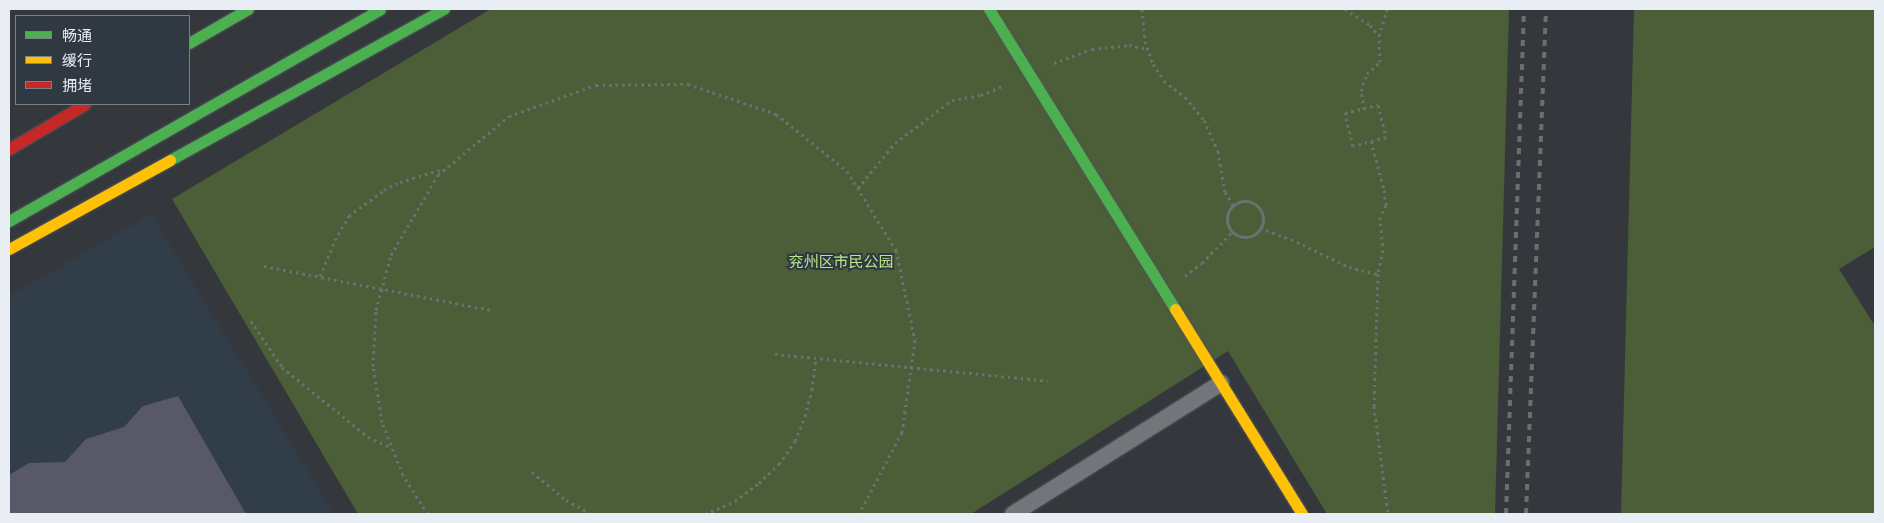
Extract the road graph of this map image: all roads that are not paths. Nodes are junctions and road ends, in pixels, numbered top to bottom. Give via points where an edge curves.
1 (248, 9) edge
2 (380, 9) edge
3 (444, 9) edge
4 (990, 9) edge
5 (190, 42) edge
6 (83, 105) edge
7 (9, 149) edge
8 (9, 221) edge
9 (9, 249) edge
10 (1221, 383) junction
11 (1013, 514) edge
12 (1302, 514) edge

1 - 5 street
2 - 8 street
3 - 9 street
4 - 10 street
6 - 7 street
10 - 11 lane
10 - 12 street

